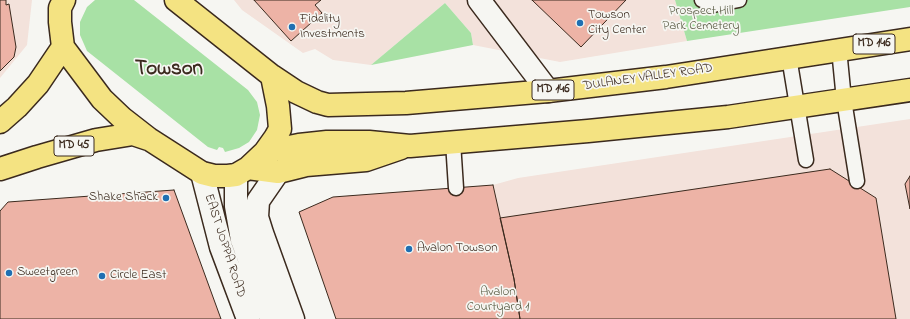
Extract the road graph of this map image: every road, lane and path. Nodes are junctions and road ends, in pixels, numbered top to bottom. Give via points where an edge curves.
1 (480, 0) edge
2 (702, 0) edge
3 (739, 0) edge
4 (179, 1) edge
5 (61, 3) edge
6 (910, 39) edge
7 (63, 47) junction
8 (839, 49) junction
9 (789, 57) junction
10 (272, 76) junction
11 (548, 90) junction
12 (910, 90) edge
13 (844, 100) junction
14 (797, 107) junction
15 (0, 122) edge
16 (149, 139) junction
17 (453, 142) junction
18 (410, 146) junction
19 (265, 152) junction
20 (806, 160) dead end
21 (0, 169) edge
22 (242, 172) junction
23 (278, 172) junction
24 (202, 174) junction
25 (857, 181) dead end
26 (456, 188) dead end
27 (248, 319) edge
28 (271, 319) edge
29 (293, 319) edge

1 - 11 main road
2 - 3 lane via 713,5
4 - 10 main road, DULANEY VALLEY ROAD
5 - 7 main road
6 - 8 main road, DULANEY VALLEY ROAD / MD 146
7 - 15 main road via 38,84
7 - 16 main road via 102,98
8 - 9 main road, DULANEY VALLEY ROAD / MD 146
8 - 13 lane
9 - 11 main road, DULANEY VALLEY ROAD / MD 146 via 666,77
9 - 14 lane
10 - 11 main road, DULANEY VALLEY ROAD / MD 146 via 296,92 328,105 406,103
10 - 19 main road via 280,129
12 - 13 main road
13 - 14 main road
13 - 25 lane
14 - 17 main road via 720,118
14 - 20 lane
16 - 21 main road, MD 45 via 133,134 96,140
16 - 24 main road, MD 45
17 - 18 main road
17 - 26 lane
18 - 19 main road via 369,142 327,142
18 - 23 main road via 366,160 306,165
19 - 22 main road
22 - 23 main road
22 - 24 main road, MD 45 via 228,176
22 - 28 main road, EAST JOPPA ROAD via 236,206 242,240
23 - 29 main road via 258,201 257,217
24 - 27 main road, EAST JOPPA ROAD via 226,261

